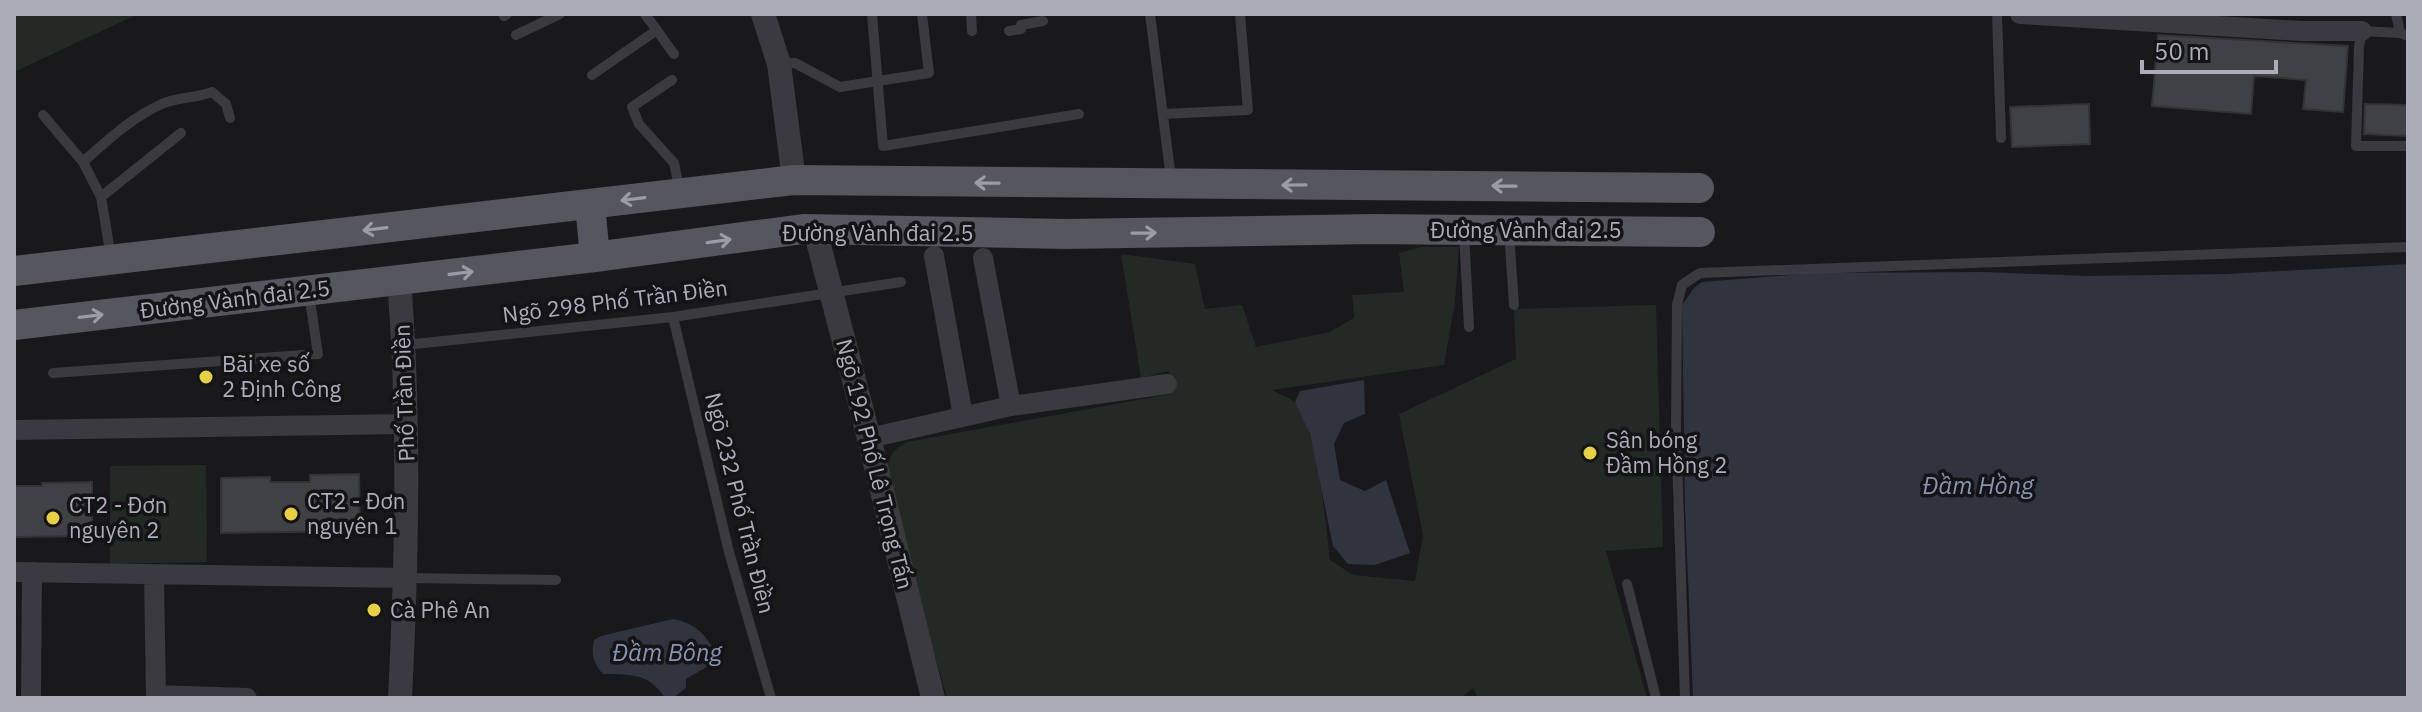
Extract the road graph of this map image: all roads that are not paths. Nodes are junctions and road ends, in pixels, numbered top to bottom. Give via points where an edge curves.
1 (560, 14) edge
2 (645, 14) edge
3 (763, 14) edge
4 (872, 14) edge
5 (922, 14) edge
6 (971, 14) edge
7 (1150, 14) edge
8 (1240, 14) edge
9 (1997, 14) edge
10 (2020, 14) edge
11 (2396, 14) edge
12 (2114, 16) edge
13 (1020, 19) edge
14 (1043, 21) dead end
15 (2302, 22) edge
16 (657, 30) junction
17 (972, 31) dead end
18 (1009, 31) dead end
19 (2362, 31) junction
20 (516, 35) dead end
21 (2404, 35) edge
22 (674, 54) dead end
23 (779, 64) junction
24 (592, 75) dead end
25 (672, 80) dead end
26 (877, 82) junction
27 (1079, 114) dead end
28 (1163, 114) junction
29 (43, 115) dead end
30 (230, 118) dead end
31 (181, 133) dead end
32 (2001, 138) dead end
33 (2408, 146) edge
34 (83, 162) junction
35 (794, 180) junction
36 (1065, 183) junction
37 (1172, 184) junction
38 (1582, 188) junction
39 (1699, 188) dead end
40 (680, 194) junction
41 (101, 197) junction
42 (590, 204) junction
43 (815, 230) junction
44 (1464, 230) junction
45 (1509, 230) junction
46 (1586, 230) junction
47 (1700, 232) dead end
48 (1066, 234) junction
49 (2408, 247) edge
50 (934, 256) dead end
51 (595, 257) junction
52 (983, 258) dead end
53 (112, 260) junction
54 (14, 271) edge
55 (399, 280) junction
56 (901, 282) dead end
57 (309, 291) junction
58 (830, 292) junction
59 (1514, 305) dead end
60 (673, 317) junction
61 (14, 325) edge
62 (1469, 327) dead end
63 (405, 345) junction
64 (53, 373) dead end
65 (1167, 384) dead end
66 (1011, 406) junction
67 (963, 416) junction
68 (407, 424) junction
69 (14, 430) edge
70 (869, 438) junction
71 (23, 572) edge
72 (154, 575) junction
73 (406, 578) junction
74 (556, 580) dead end
75 (1627, 584) dead end
76 (156, 697) edge
77 (31, 698) edge
78 (247, 698) edge
79 (400, 698) edge
80 (771, 698) edge
81 (933, 698) edge
82 (1656, 698) edge
83 (1685, 698) edge

1 - 20 lane
2 - 16 lane
3 - 23 street
4 - 26 lane
5 - 26 lane via 929,73
6 - 17 lane
7 - 28 lane
8 - 28 lane via 1248,110
9 - 32 lane
10 - 12 street
11 - 21 lane
12 - 15 street
13 - 14 lane
13 - 18 lane via 1021,29
15 - 19 street
16 - 22 lane
16 - 24 lane
19 - 21 lane
19 - 33 lane via 2356,146
23 - 26 lane via 795,63 840,87
23 - 35 street
25 - 40 lane via 632,107 639,124 674,163
26 - 27 lane via 883,146
28 - 37 lane
29 - 34 lane
30 - 34 lane via 226,104 212,92 184,97 130,120
31 - 41 lane
34 - 41 lane
36 -> 35 main road, Đường Vành đai 2.5
35 - 40 main road, Đường Vành đai 2.5
36 - 37 main road, Đường Vành đai 2.5
36 - 48 main road
38 -> 37 main road, Đường Vành đai 2.5
38 - 39 main road, Đường Vành đai 2.5
38 - 46 main road
40 -> 42 main road, Đường Vành đai 2.5
41 - 53 lane
42 - 51 main road
42 -> 53 main road, Đường Vành đai 2.5
43 - 48 main road, Đường Vành đai 2.5
51 -> 43 main road, Đường Vành đai 2.5
43 - 58 street, Ngõ 192 Phố Lê Trọng Tấn
44 - 45 main road, Đường Vành đai 2.5
48 -> 44 main road, Đường Vành đai 2.5
44 - 62 lane
45 - 46 main road, Đường Vành đai 2.5
45 - 59 lane
46 - 47 main road, Đường Vành đai 2.5
49 - 83 lane via 1700,273 1682,285 1677,305
50 - 67 street
55 -> 51 main road, Đường Vành đai 2.5
52 - 66 street
53 - 54 main road, Đường Vành đai 2.5
55 - 57 main road, Đường Vành đai 2.5
55 - 63 street, Phố Trần Điền
56 - 58 lane, Ngõ 298 Phố Trần Điền
61 -> 57 main road, Đường Vành đai 2.5
57 - 64 lane via 318,354
58 - 60 lane, Ngõ 298 Phố Trần Điền
58 - 70 street, Ngõ 192 Phố Lê Trọng Tấn
60 - 63 lane, Ngõ 298 Phố Trần Điền
60 - 80 lane, Ngõ 232 Phố Trần Điền via 729,552
63 - 68 street, Phố Trần Điền
65 - 66 street
66 - 67 street
67 - 70 street
68 - 69 street
68 - 73 street, Phố Trần Điền
70 - 81 street, Ngõ 192 Phố Lê Trọng Tấn
71 - 72 street
71 - 77 street
72 - 73 street
72 - 76 street
73 - 74 lane
73 - 79 street, Phố Trần Điền
75 - 82 lane
76 - 78 street

